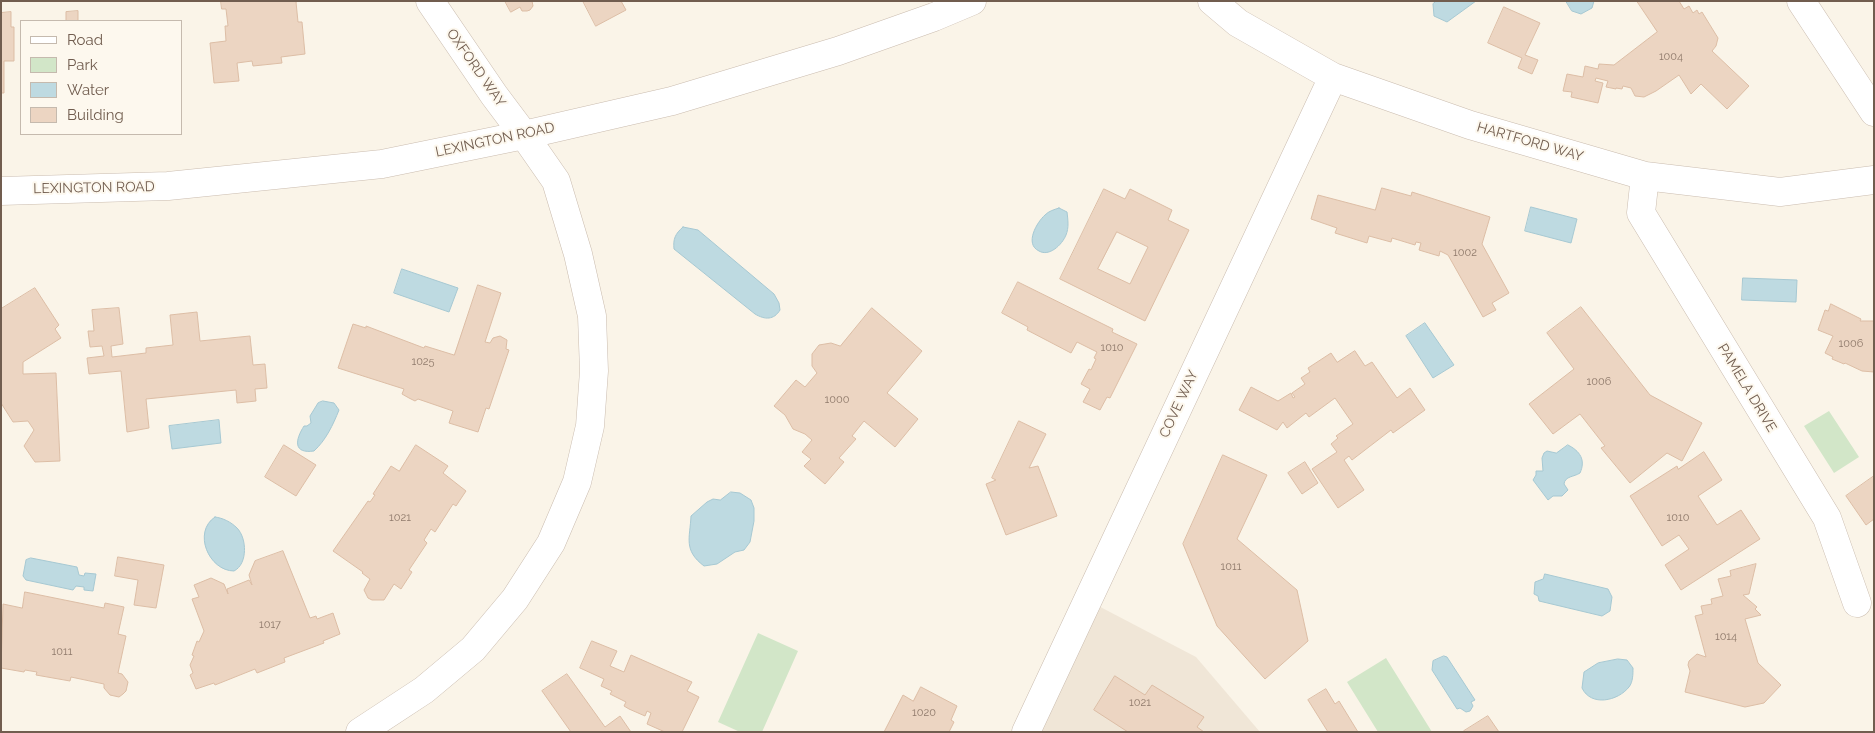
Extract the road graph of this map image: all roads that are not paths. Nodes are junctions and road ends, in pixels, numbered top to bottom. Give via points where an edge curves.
1 (430, 1) edge
2 (972, 1) edge
3 (1212, 1) edge
4 (1800, 1) edge
5 (1333, 77) junction
6 (1874, 112) edge
7 (524, 135) junction
8 (1644, 176) junction
9 (1874, 180) edge
10 (1, 191) edge
11 (1856, 602) dead end
12 (360, 732) edge
13 (1026, 732) edge

1 - 7 street, OXFORD WAY
2 - 7 street, LEXINGTON ROAD via 838,51 681,99
3 - 5 street, HARTFORD WAY via 1238,23
4 - 6 street
5 - 8 street, HARTFORD WAY via 1470,125
5 - 13 street, COVE WAY
7 - 10 street, LEXINGTON ROAD via 382,164 168,186
7 - 12 street, OXFORD WAY via 556,181 592,316 594,371 590,426 577,482 551,543 515,599 473,649 424,690
8 - 9 street, HARTFORD WAY via 1780,192
8 - 11 street, PAMELA DRIVE via 1640,213 1827,518

